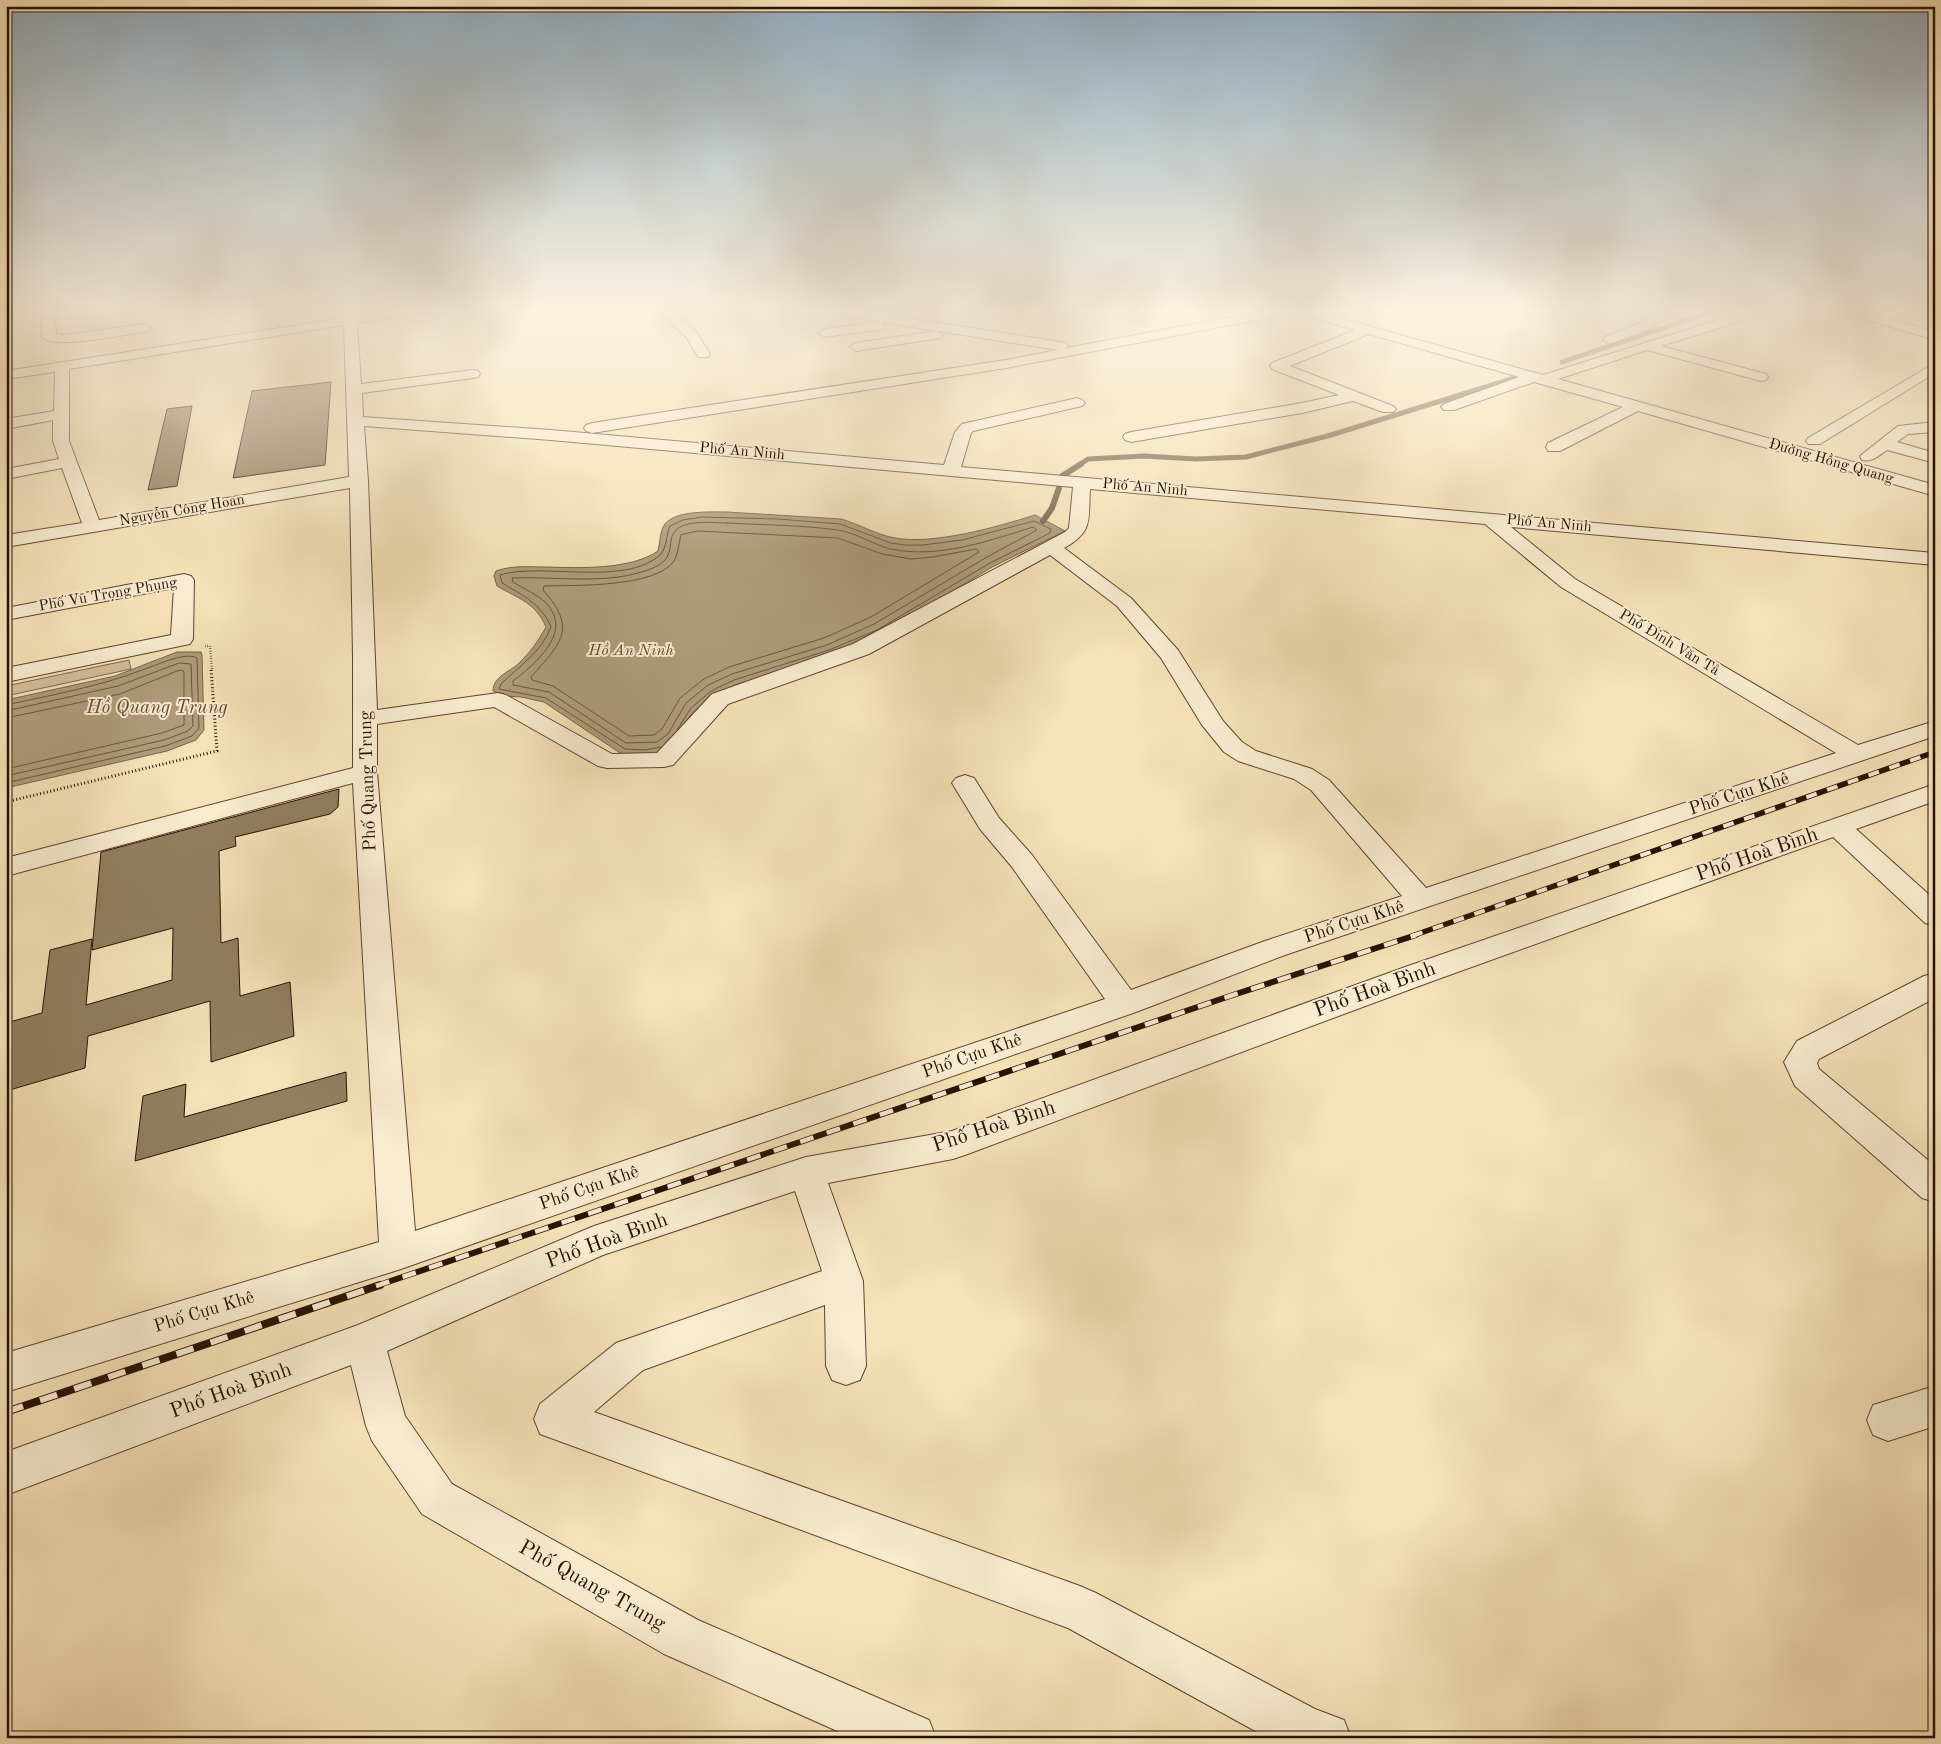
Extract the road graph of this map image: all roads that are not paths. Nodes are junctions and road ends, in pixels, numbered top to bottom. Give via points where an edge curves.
1 (61, 390) edge
2 (353, 390) edge
3 (837, 390) edge
4 (1340, 390) edge
5 (1495, 390) edge
6 (1590, 390) edge
7 (1630, 390) edge
8 (1897, 390) edge
9 (1355, 396) junction
10 (1077, 403) dead end
11 (1637, 406) junction
12 (1449, 407) dead end
13 (1388, 409) dead end
14 (61, 414) junction
15 (356, 421) junction
16 (6, 424) edge
17 (1935, 426) edge
18 (551, 435) junction
19 (1131, 437) dead end
20 (1814, 441) junction
21 (1884, 444) junction
22 (1832, 446) dead end
23 (1554, 447) dead end
24 (1850, 451) dead end
25 (1868, 456) junction
26 (1935, 458) edge
27 (1887, 461) dead end
28 (68, 462) junction
29 (951, 471) junction
30 (6, 474) edge
31 (359, 481) junction
32 (1082, 482) junction
33 (1935, 491) edge
34 (1490, 519) junction
35 (92, 526) junction
36 (6, 540) edge
37 (1051, 547) junction
38 (1935, 559) edge
39 (6, 614) edge
40 (6, 675) edge
41 (365, 719) junction
42 (1935, 728) edge
43 (1857, 755) junction
44 (365, 772) junction
45 (965, 783) dead end
46 (1932, 796) edge
47 (1838, 827) junction
48 (6, 867) edge
49 (1421, 900) junction
50 (1935, 916) edge
51 (1935, 984) edge
52 (1125, 1004) junction
53 (806, 1172) junction
54 (1935, 1187) edge
55 (398, 1253) junction
56 (844, 1281) junction
57 (365, 1341) junction
58 (846, 1366) dead end
59 (6, 1372) edge
60 (1935, 1406) edge
61 (1888, 1420) dead end
62 (6, 1474) edge
63 (911, 1738) edge
64 (1326, 1738) edge

1 - 14 street
2 - 15 street, Phố Quang Trung
3 - 18 street
4 - 9 street
5 - 12 street
6 - 11 street, Đường Hồng Quang
7 - 20 street, Đường Hồng Quang
8 - 20 street
9 - 13 street
9 - 19 street
10 - 29 street via 968,427 963,432
11 - 23 street
11 - 33 street, Đường Hồng Quang
14 - 16 street
14 - 28 street via 61,441
15 - 18 street, Phố An Ninh
15 - 31 street, Phố Quang Trung
17 - 21 street via 1904,429
18 - 29 street, Phố An Ninh
20 - 22 street, Đường Hồng Quang
21 - 25 street
21 - 26 street
24 - 25 street, Đường Hồng Quang
25 - 27 street, Đường Hồng Quang
28 - 30 street
28 - 35 street
29 - 32 street, Phố An Ninh
31 - 35 street, Nguyễn Công Hoan
31 - 41 street, Phố Quang Trung
32 - 34 street, Phố An Ninh
32 - 37 street via 1078,528 1072,536
34 - 38 street, Phố An Ninh
34 - 43 street, Phố Đinh Văn Tả via 1568,583
35 - 36 street, Nguyễn Công Hoan
37 - 41 street via 861,649 720,699 664,760 607,761 498,700
37 - 49 street via 1124,602 1170,655 1214,725 1234,747 1247,756 1303,774 1320,785
39 - 40 street, Phố Vũ Trọng Phụng via 184,580 182,639
41 - 44 street, Phố Quang Trung
42 - 43 street, Phố Cựu Khê
43 - 49 street, Phố Cựu Khê
44 - 48 street
44 - 55 street, Phố Quang Trung
45 - 52 street via 989,823 1022,861
46 - 47 street, Phố Hoà Bình
47 - 50 street
47 - 53 street, Phố Hoà Bình via 1419,974 953,1145
49 - 52 street, Phố Cựu Khê via 1275,948
51 - 54 street via 1808,1050 1800,1062 1807,1077
52 - 55 street, Phố Cựu Khê
53 - 56 street
53 - 57 street, Phố Hoà Bình via 594,1242
55 - 59 street, Phố Cựu Khê
56 - 58 street
56 - 64 street via 630,1356 555,1419 1080,1609 1302,1729
57 - 62 street, Phố Hoà Bình
57 - 63 street, Phố Quang Trung via 387,1426 437,1499 681,1637
60 - 61 street

